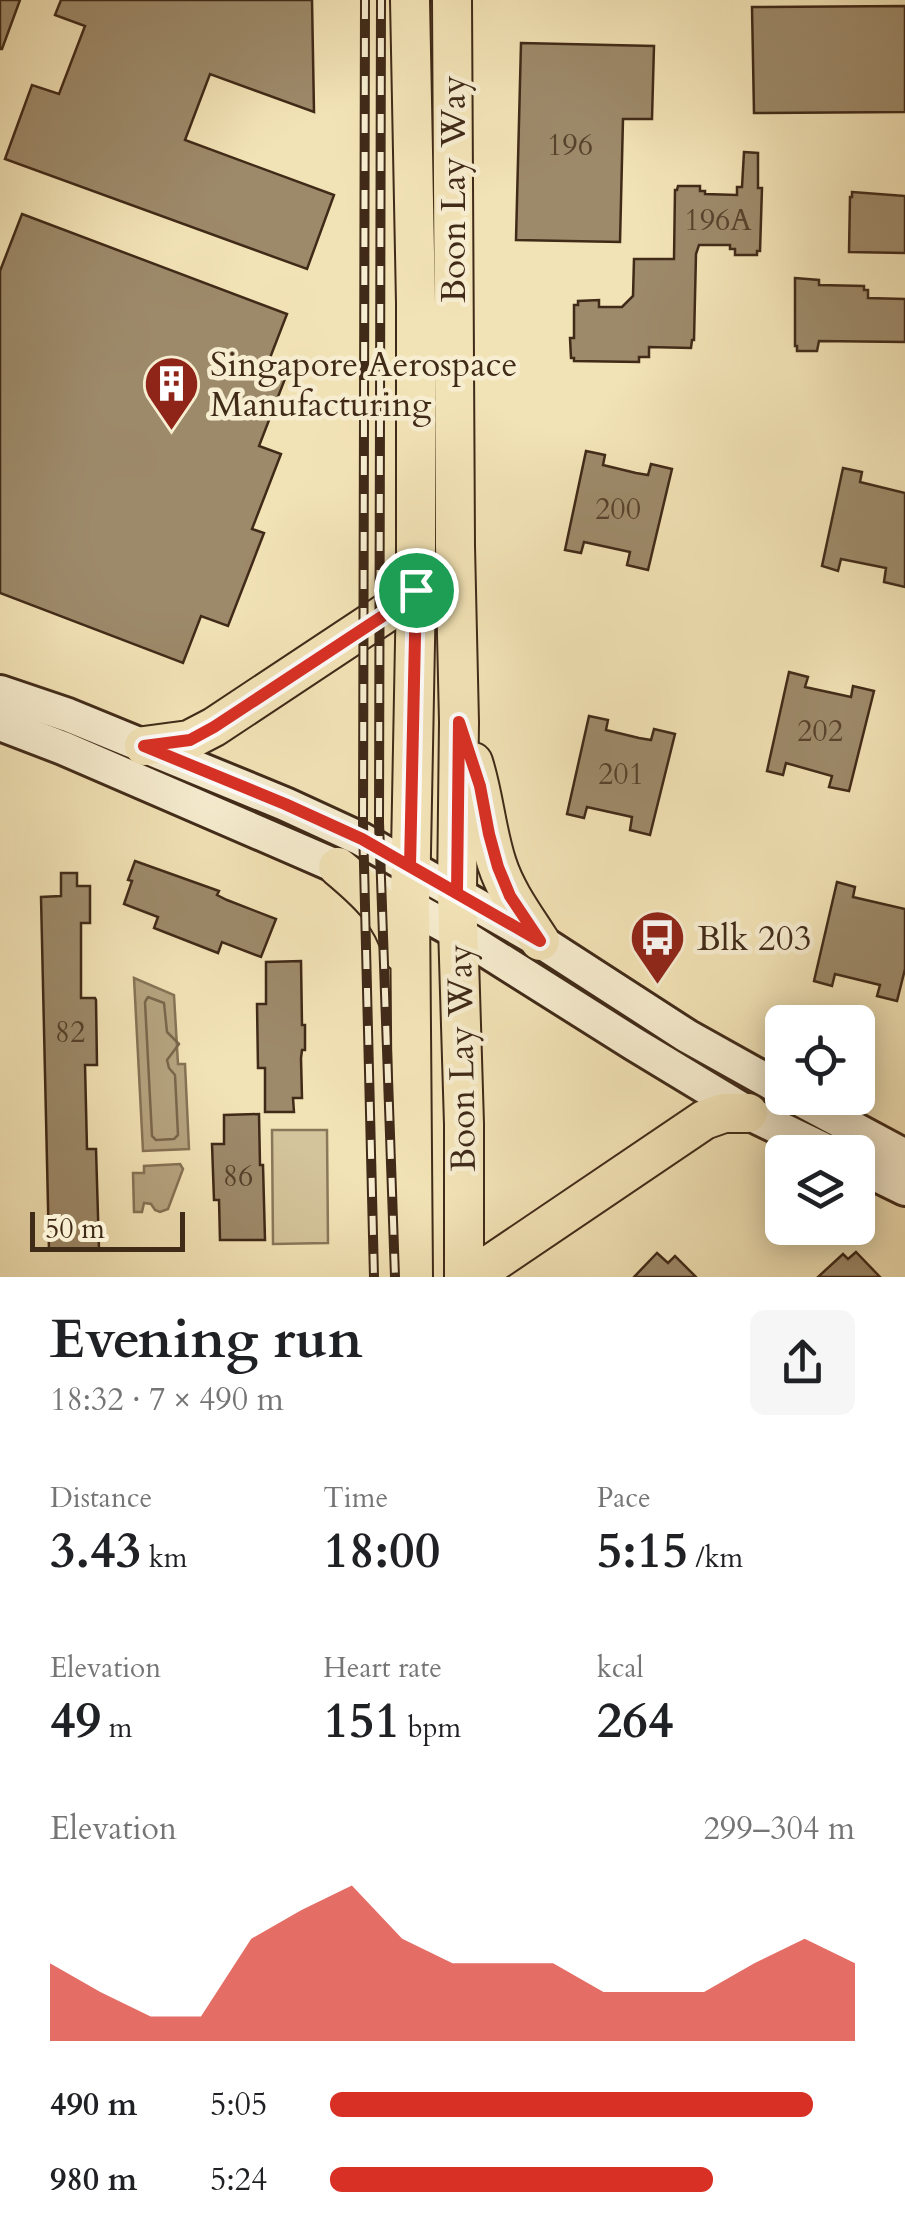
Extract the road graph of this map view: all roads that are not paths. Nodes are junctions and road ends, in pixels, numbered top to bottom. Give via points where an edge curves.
1 (410, 0) edge
2 (452, 0) edge
3 (416, 590) junction
4 (0, 692) edge
5 (459, 722) junction
6 (0, 724) edge
7 (144, 746) junction
8 (410, 866) junction
9 (338, 867) junction
10 (457, 893) junction
11 (410, 904) junction
12 (458, 933) junction
13 (540, 941) junction
14 (410, 980) junction
15 (765, 1080) edge
16 (748, 1113) junction
17 (829, 1115) edge
18 (794, 1135) edge
19 (905, 1156) edge
20 (875, 1175) edge
21 (905, 1190) edge
22 (413, 1277) edge
23 (464, 1277) edge
24 (481, 1277) edge

1 - 3 main road, Boon Lay Way
2 - 5 main road, Boon Lay Way
3 - 7 main road via 214,727 190,740
3 - 8 main road, Boon Lay Way
4 - 7 main road
5 - 10 main road, Boon Lay Way
5 - 13 main road via 498,867
6 - 9 main road
7 - 8 main road via 285,804
8 - 10 main road
8 - 11 main road, Boon Lay Way
9 - 11 main road
9 - 14 main road via 386,913
10 - 12 main road, Boon Lay Way
10 - 13 main road
11 - 12 main road
11 - 14 main road, Boon Lay Way
12 - 16 main road
12 - 23 main road, Boon Lay Way
13 - 15 main road
14 - 22 main road, Boon Lay Way
16 - 18 main road
16 - 24 main road via 704,1120
17 - 19 main road
20 - 21 main road

